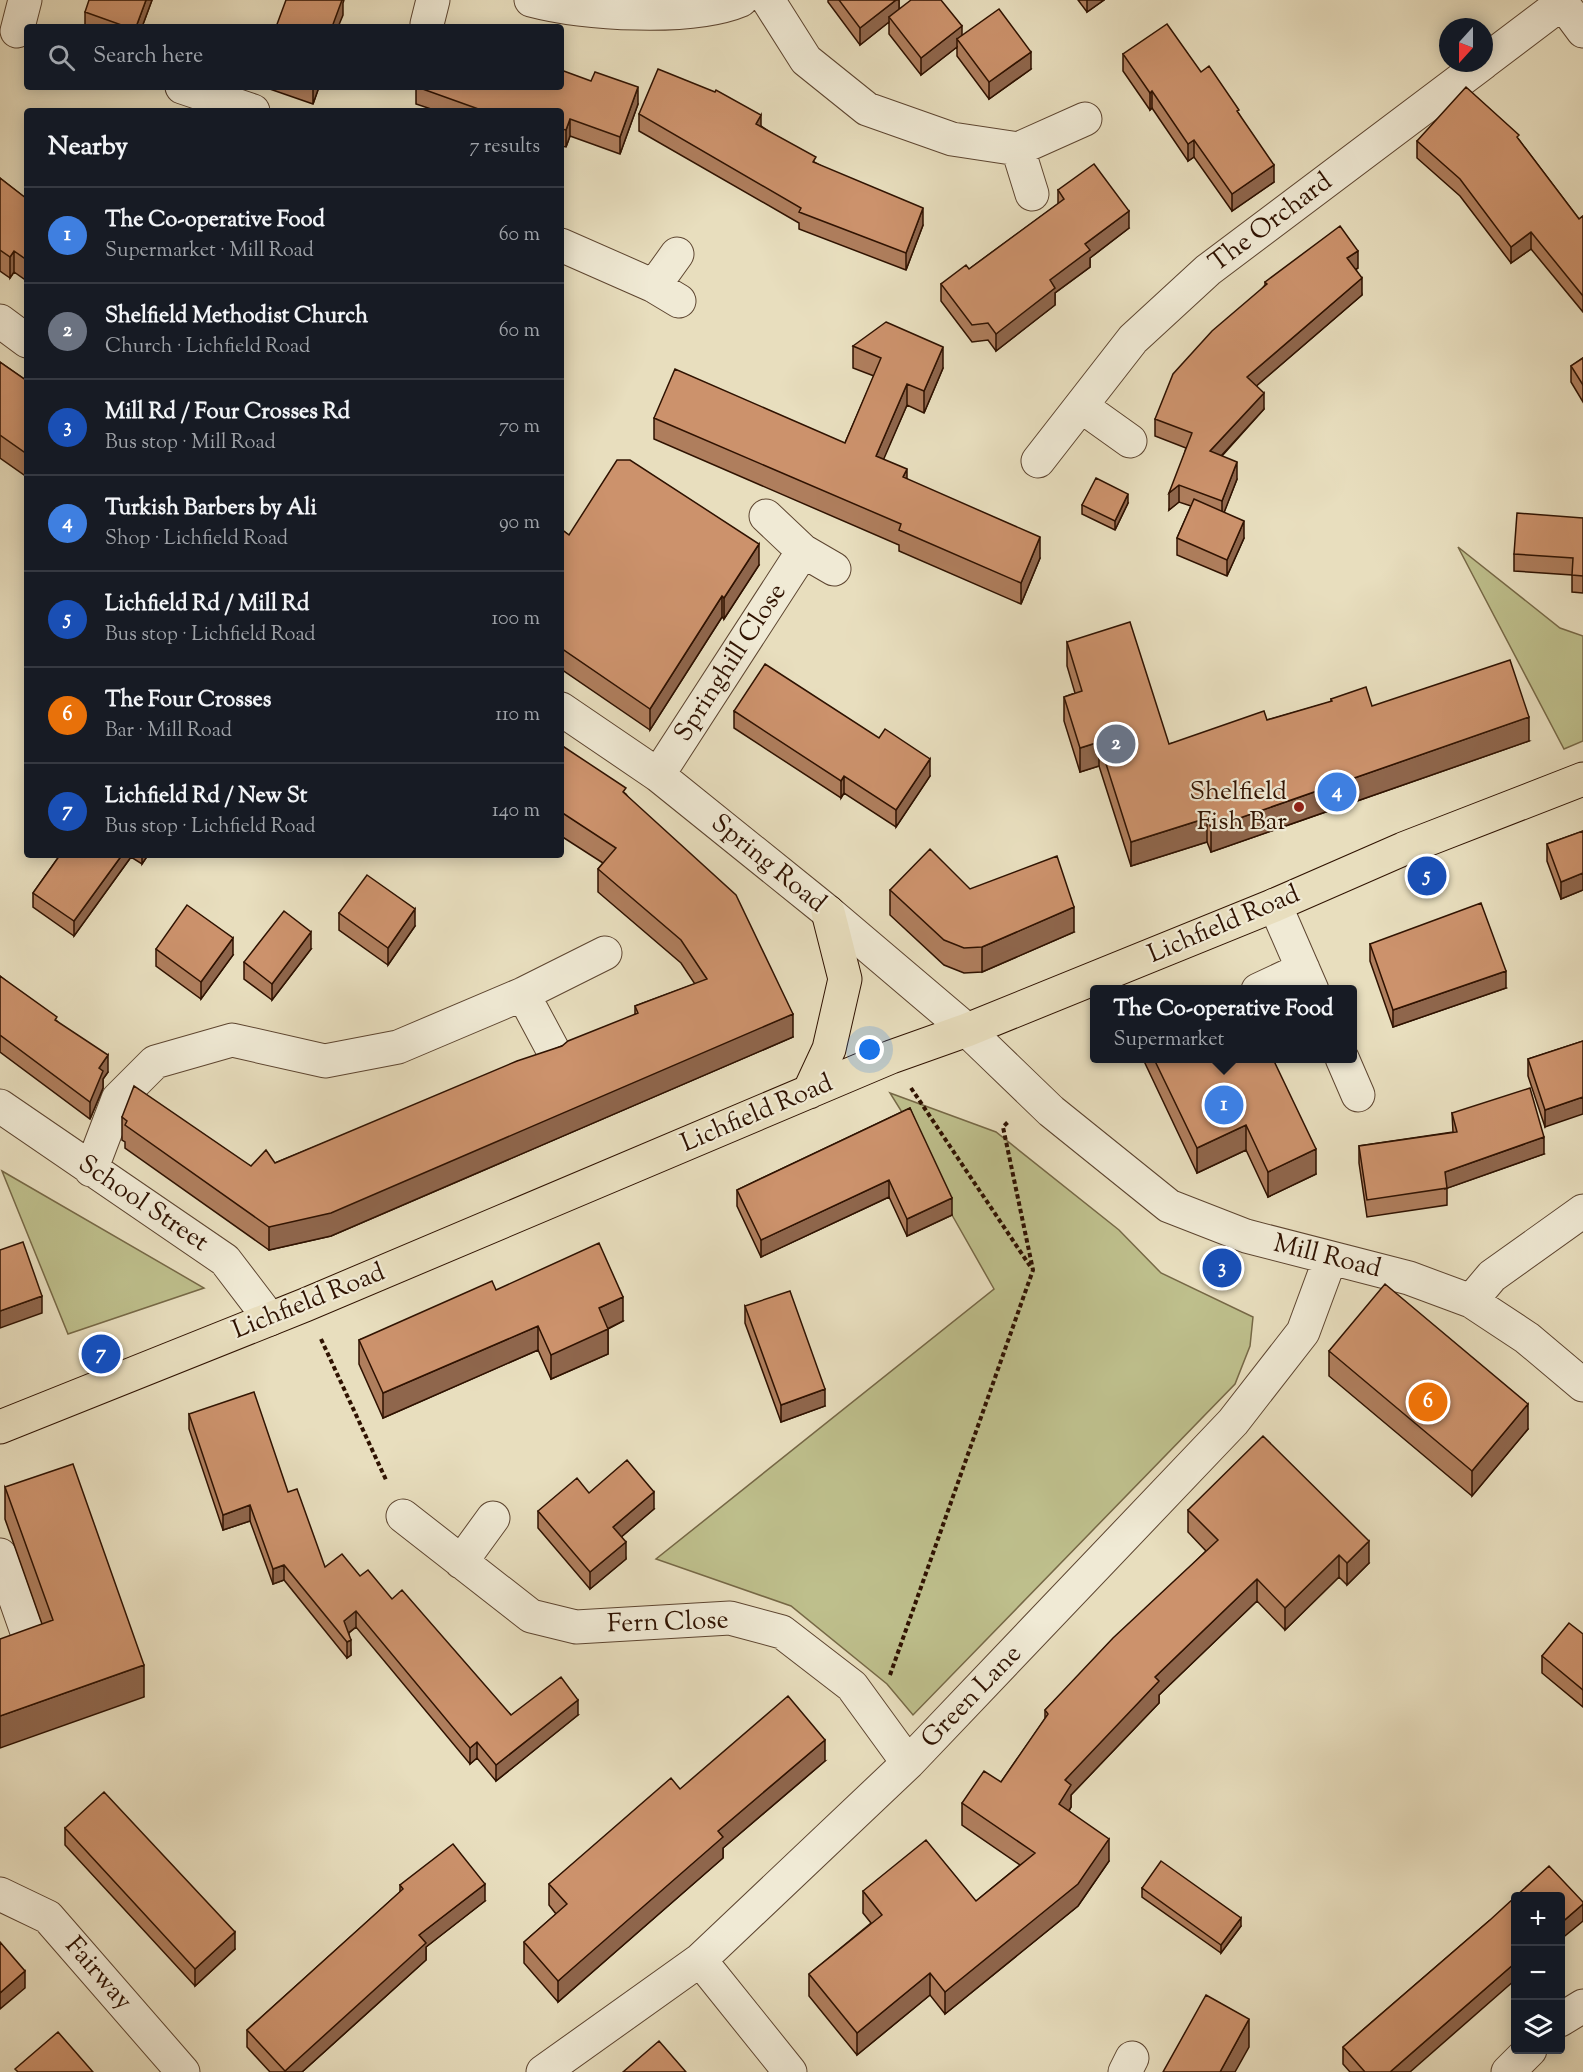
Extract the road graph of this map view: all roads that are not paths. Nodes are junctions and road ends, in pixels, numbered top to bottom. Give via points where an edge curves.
1 (25, 0) edge
2 (531, 0) edge
3 (741, 0) edge
4 (768, 0) edge
5 (1561, 2) edge
6 (15, 30) edge
7 (1583, 31) edge
8 (1493, 55) edge
9 (1471, 72) edge
10 (191, 90) edge
11 (244, 108) edge
12 (1085, 119) dead end
13 (1018, 149) junction
14 (1032, 194) dead end
15 (564, 246) edge
16 (677, 254) dead end
17 (0, 321) edge
18 (24, 339) edge
19 (1081, 406) junction
20 (1130, 441) dead end
21 (1038, 461) dead end
22 (766, 516) dead end
23 (803, 551) junction
24 (834, 569) dead end
25 (564, 711) edge
26 (658, 775) junction
27 (1583, 779) edge
28 (1275, 904) junction
29 (828, 912) junction
30 (605, 953) dead end
31 (1307, 979) edge
32 (1280, 985) edge
33 (523, 994) junction
34 (967, 1030) junction
35 (554, 1052) edge
36 (1344, 1063) edge
37 (809, 1092) junction
38 (1358, 1095) dead end
39 (0, 1107) edge
40 (91, 1170) junction
41 (1583, 1212) edge
42 (1330, 1259) junction
43 (1471, 1301) junction
44 (270, 1319) junction
45 (1583, 1385) edge
46 (0, 1427) edge
47 (403, 1516) road end
48 (493, 1518) dead end
49 (0, 1555) edge
50 (461, 1562) junction
51 (26, 1629) edge
52 (908, 1763) junction
53 (0, 1894) edge
54 (700, 1960) junction
55 (1583, 2006) edge
56 (1565, 2017) edge
57 (1525, 2054) edge
58 (183, 2072) edge
59 (543, 2072) edge
60 (790, 2072) edge
61 (1508, 2072) edge

1 - 6 street
2 - 3 street via 602,11 666,12 726,7
4 - 13 street via 806,60 867,110 952,139
5 - 7 street
5 - 8 street, The Orchard
9 - 19 street, The Orchard via 1208,270 1133,339
10 - 11 street
12 - 13 street
13 - 14 street
15 - 16 street via 667,294
17 - 18 street
19 - 20 street
19 - 21 street, The Orchard
22 - 23 street
23 - 24 street
23 - 26 street, Springhill Close
25 - 26 street, Spring Road
26 - 29 street, Spring Road
27 - 28 highway, Lichfield Road
28 - 31 street
28 - 34 highway, Lichfield Road
29 - 34 street, Spring Road
29 - 37 highway via 845,979 829,1049
30 - 33 street
31 - 32 street
33 - 35 street
33 - 40 street via 398,1047 325,1061 232,1040 155,1062 118,1099
34 - 37 highway, Lichfield Road
34 - 42 street, Mill Road via 1036,1097 1169,1206 1246,1236
36 - 38 street
37 - 44 highway, Lichfield Road
39 - 40 street, School Street
40 - 44 street, School Street via 225,1260
41 - 43 street via 1492,1276
42 - 43 street, Mill Road via 1409,1278
42 - 52 street, Green Lane via 1303,1332 1233,1422
43 - 45 street, Mill Road via 1527,1338
44 - 46 highway, Lichfield Road
47 - 50 street, Fern Close
48 - 50 street
49 - 51 street
50 - 52 street, Fern Close via 531,1616 576,1627 730,1618 782,1632 852,1686
52 - 54 street, Green Lane
53 - 58 street, Fairway via 48,1917
54 - 59 street, Green Lane
54 - 60 street
55 - 56 street
57 - 61 street

